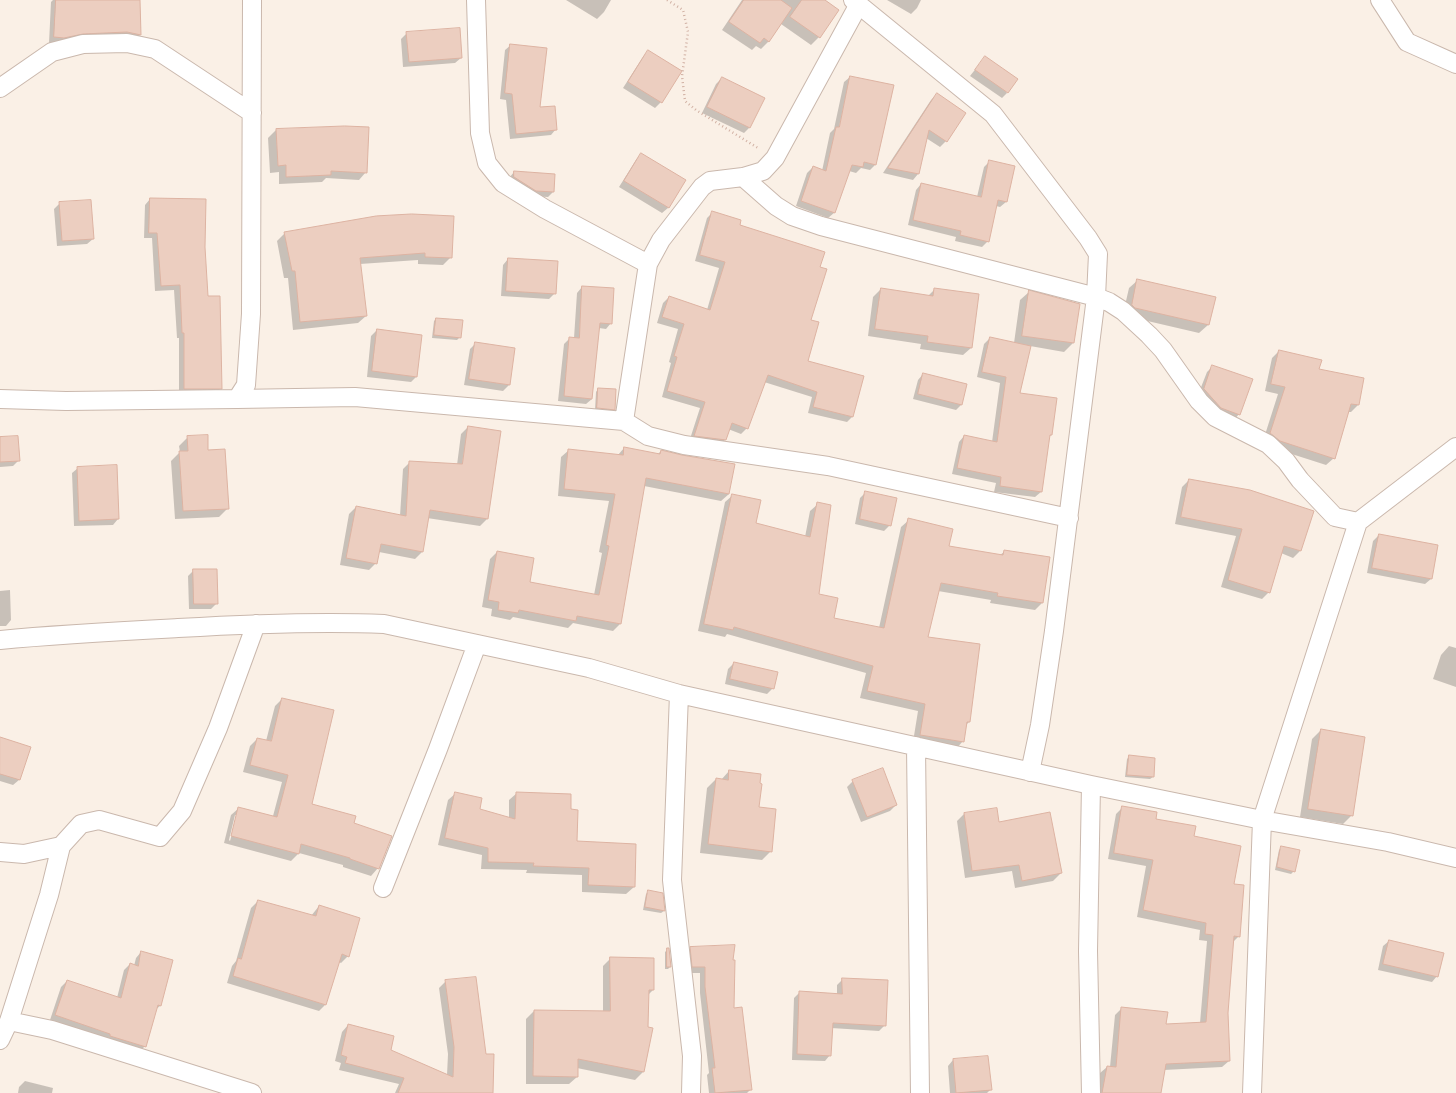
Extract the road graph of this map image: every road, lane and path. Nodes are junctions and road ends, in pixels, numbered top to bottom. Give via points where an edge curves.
1 (252, 0) edge
2 (476, 0) edge
3 (667, 0) edge
4 (1380, 0) edge
5 (856, 2) edge
6 (1456, 64) edge
7 (0, 88) edge
8 (252, 113) junction
9 (775, 158) junction
10 (743, 178) junction
11 (648, 264) junction
12 (1096, 297) junction
13 (0, 399) edge
14 (237, 399) junction
15 (624, 421) junction
16 (1456, 447) edge
17 (1069, 518) junction
18 (1358, 522) junction
19 (256, 624) junction
20 (0, 640) edge
21 (477, 644) junction
22 (679, 694) junction
23 (916, 746) junction
24 (1030, 772) junction
25 (1091, 785) junction
26 (1262, 820) junction
27 (61, 846) junction
28 (0, 852) edge
29 (1456, 858) edge
30 (383, 888) dead end
31 (9, 1021) junction
32 (0, 1040) edge
33 (252, 1093) edge
34 (691, 1093) edge
35 (920, 1093) edge
36 (1091, 1093) edge
37 (1252, 1093) edge

1 - 8 street
2 - 11 street via 480,133 487,163 503,183 545,209
3 - 9 path via 683,10 688,32 682,76 684,101
4 - 6 street via 1407,42
5 - 9 street
5 - 12 street via 993,114 1098,254
7 - 8 street via 52,52 83,44 127,43 155,49
8 - 14 street via 251,314 246,385
9 - 10 street via 763,171
10 - 11 street via 710,181 702,187 661,240
10 - 12 street via 792,216 821,226
11 - 15 street
12 - 17 street
12 - 18 street via 1123,311 1163,350 1199,401 1215,417 1268,444 1335,517
13 - 14 street
14 - 15 street via 355,397
15 - 17 street via 648,436 684,445 828,466
16 - 18 street
17 - 24 street via 1040,725
18 - 26 street
19 - 20 street
19 - 21 street via 384,624
19 - 27 street via 218,728 182,812 160,837 99,820 81,824
21 - 22 street via 589,668
21 - 30 street
22 - 23 street
22 - 34 street via 672,880 692,1056
23 - 24 street
23 - 35 street
24 - 25 street
25 - 26 street
25 - 36 street via 1088,951
26 - 29 street via 1388,842
26 - 37 street
27 - 28 street via 24,854
27 - 31 street via 49,895
31 - 32 street
31 - 33 street via 52,1030

